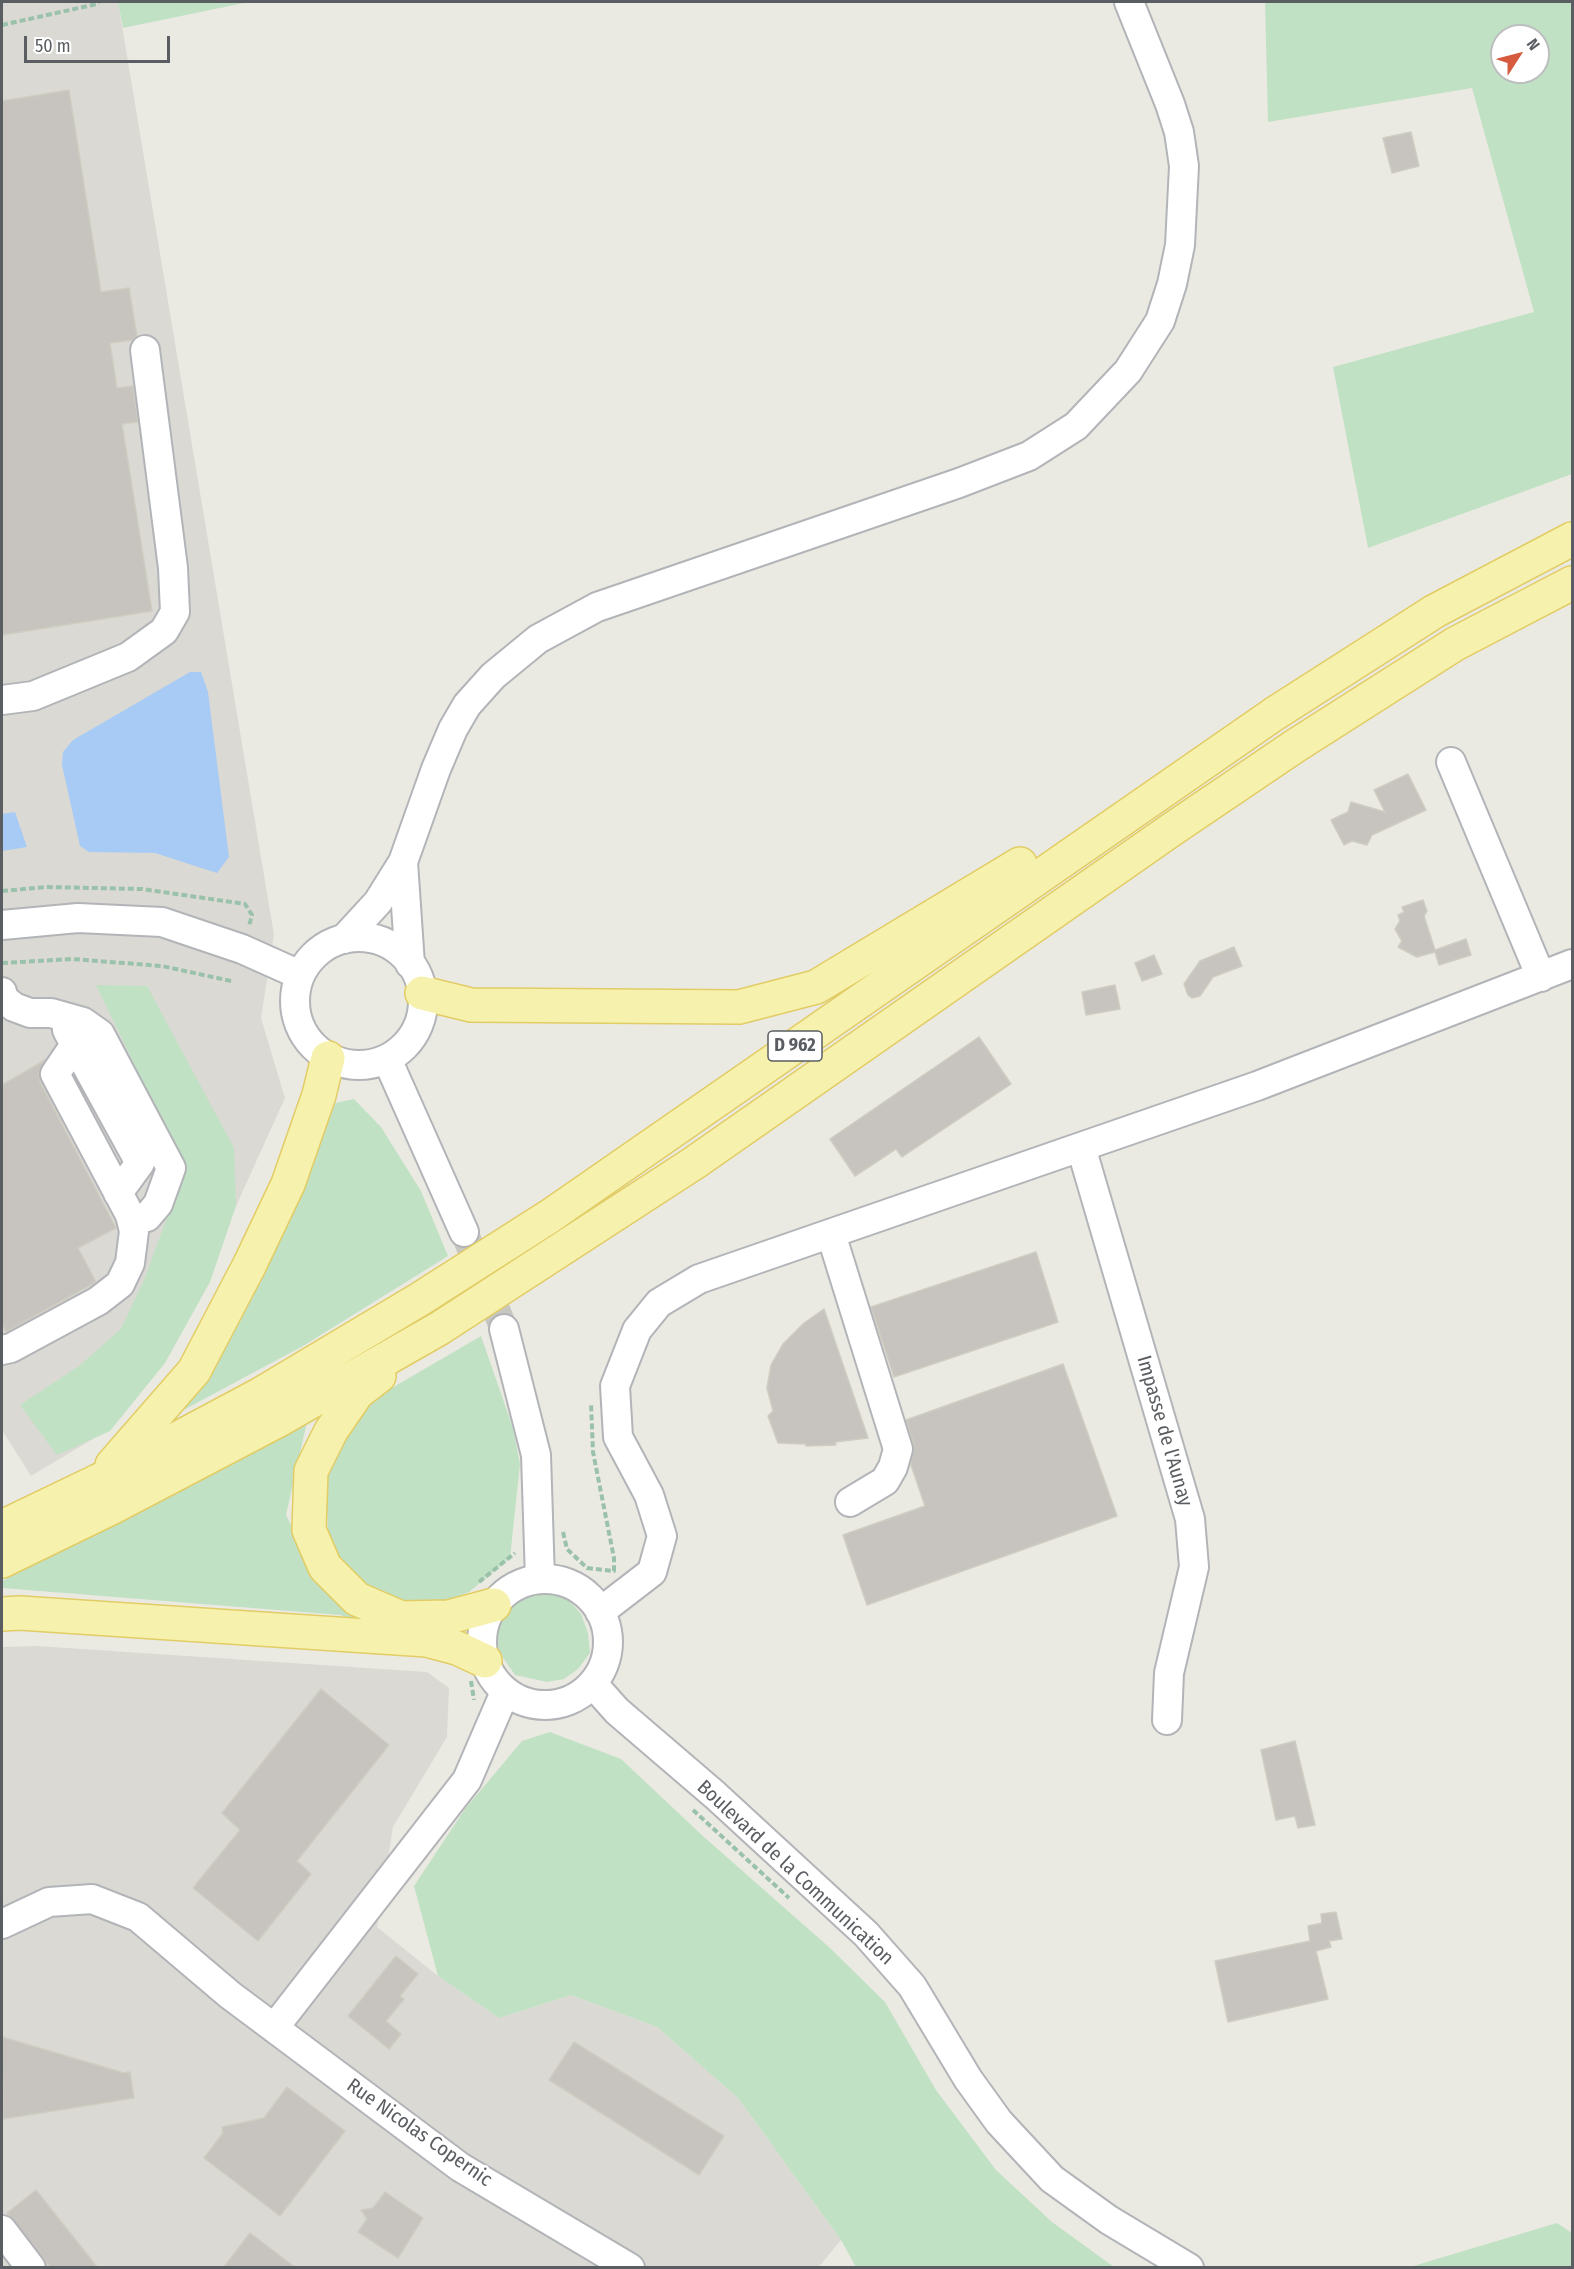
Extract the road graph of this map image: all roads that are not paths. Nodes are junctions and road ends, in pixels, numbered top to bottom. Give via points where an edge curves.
1 (1129, 2) edge
2 (145, 350) dead end
3 (1572, 539) edge
4 (1572, 583) edge
5 (1385, 642) junction
6 (2, 700) edge
7 (1451, 762) dead end
8 (403, 862) junction
9 (2, 925) edge
10 (344, 939) junction
11 (1572, 964) edge
12 (300, 975) junction
13 (1541, 978) junction
14 (416, 979) junction
15 (6, 1004) edge
16 (51, 1013) junction
17 (328, 1058) junction
18 (387, 1059) junction
19 (1081, 1147) junction
20 (127, 1215) junction
21 (464, 1232) tunnel mouth
22 (831, 1234) junction
23 (440, 1328) junction
24 (504, 1329) tunnel mouth
25 (2, 1350) edge
26 (98, 1481) junction
27 (850, 1502) dead end
28 (2, 1527) edge
29 (2, 1561) edge
30 (540, 1579) junction
31 (494, 1605) junction
32 (600, 1612) junction
33 (2, 1614) edge
34 (485, 1661) junction
35 (593, 1684) junction
36 (506, 1692) junction
37 (1167, 1720) dead end
38 (2, 1924) edge
39 (274, 2028) junction
40 (2, 2230) edge
41 (31, 2268) edge
42 (630, 2268) edge
43 (1189, 2268) edge

1 - 8 street via 1170,104 1184,166 1180,245 1172,284 1160,321 1128,371 1076,426 1029,456 597,607 538,639 493,676 467,705 453,729
2 - 6 street via 173,568 175,612 164,632 128,657 33,696
3 - 5 main road, D 962
4 - 23 main road, D 962 via 1455,645 1295,746 694,1163
5 - 14 main road via 816,987 739,1007 471,1005
5 - 26 main road, D 962 via 1146,800 550,1216 271,1388
7 - 13 street
8 - 10 street via 378,902
8 - 14 street
9 - 12 street via 78,918 162,922 243,949
10 - 12 street via 311,958
10 - 14 street via 364,937 383,942 402,954
11 - 13 street
12 - 17 street via 296,1013 307,1038
13 - 19 street via 1257,1086
14 - 18 street via 422,1013 403,1048
15 - 16 street via 30,1013
16 - 20 street via 76,1042 55,1074
16 - 20 street via 83,1022 100,1034 171,1168 158,1204 147,1217
17 - 18 street via 367,1065
17 - 26 main road via 288,1184 194,1371
18 - 21 street
19 - 22 street
19 - 37 street, Impasse de l'Aunay via 1190,1519 1194,1567 1169,1673
20 - 25 street via 130,1263 120,1284 98,1301
22 - 27 street via 898,1449 885,1481
22 - 32 street via 699,1279 659,1303 637,1330 615,1386 618,1437 649,1495 662,1536 652,1572
23 - 29 main road, D 962 via 277,1421
23 - 31 main road via 357,1393 331,1431 311,1472 309,1530 325,1567 357,1599 401,1618 449,1617
24 - 30 street via 536,1455
26 - 28 main road, D 962
30 - 31 street via 507,1592
30 - 32 street via 575,1587
31 - 34 street via 485,1622
32 - 35 street via 607,1629 608,1648
33 - 34 main road via 20,1612 427,1640
34 - 36 street
35 - 36 street via 560,1704 541,1706
35 - 43 street, Boulevard de la Communication via 617,1711 866,1934 912,1986 999,2122 1052,2179 1109,2220
36 - 39 street via 467,1780
38 - 39 street, Rue Nicolas Copernic via 49,1902 92,1899 138,1917
39 - 42 street, Rue Nicolas Copernic via 460,2167
40 - 41 street

